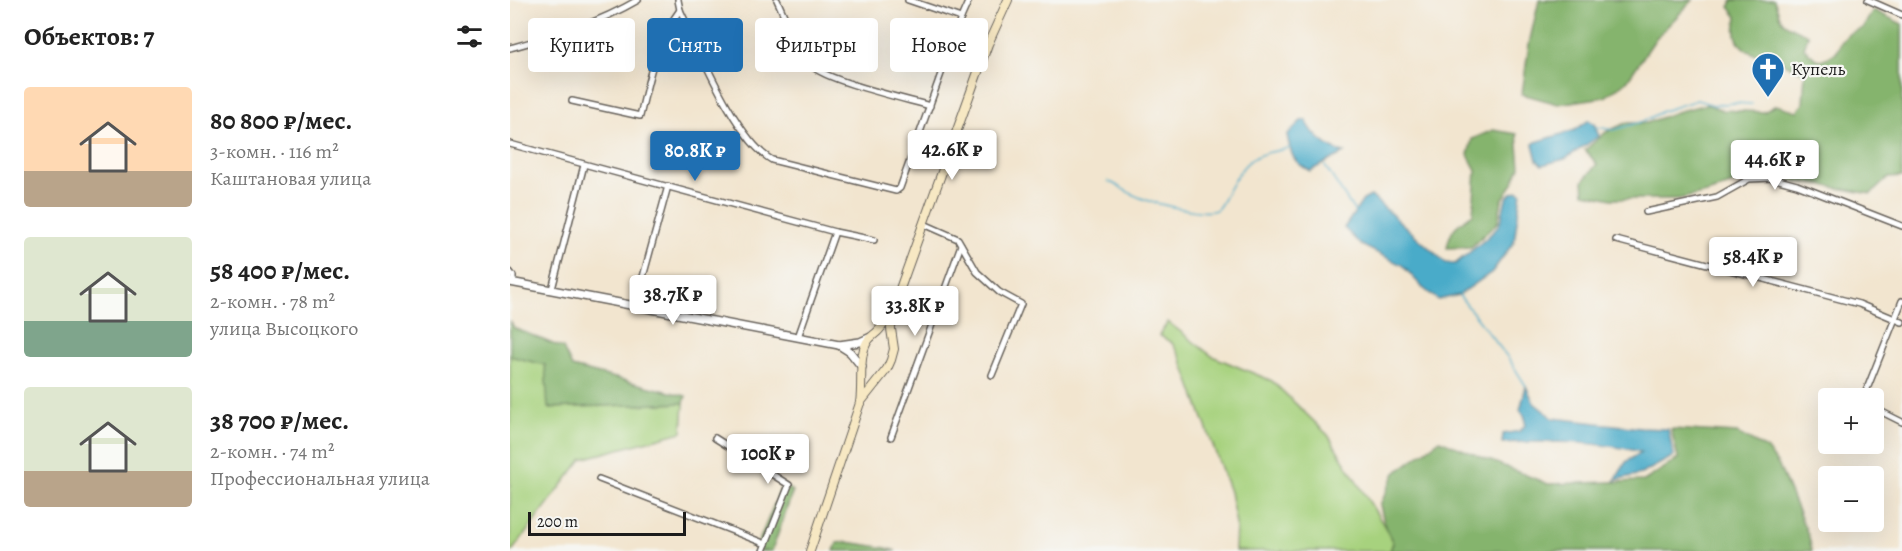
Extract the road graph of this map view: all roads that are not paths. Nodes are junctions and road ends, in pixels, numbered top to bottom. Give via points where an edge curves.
1 (638, 0) edge
2 (678, 0) edge
3 (777, 0) edge
4 (908, 0) edge
5 (969, 0) edge
6 (1008, 0) edge
7 (1868, 0) edge
8 (680, 10) junction
9 (1902, 15) edge
10 (961, 18) joint
11 (510, 48) edge
12 (942, 72) edge
13 (572, 101) dead end
14 (930, 106) junction
15 (510, 144) edge
16 (584, 165) junction
17 (668, 186) junction
18 (1646, 212) dead end
19 (924, 224) junction
20 (1902, 226) edge
21 (835, 232) junction
22 (874, 240) dead end
23 (1616, 240) dead end
24 (961, 245) junction
25 (510, 272) edge
26 (512, 282) edge
27 (552, 290) junction
28 (1902, 301) edge
29 (635, 306) junction
30 (892, 312) junction
31 (1895, 319) junction
32 (1902, 322) edge
33 (798, 337) junction
34 (871, 337) junction
35 (893, 342) junction
36 (839, 345) junction
37 (862, 368) junction
38 (875, 374) junction
39 (992, 375) dead end
40 (1867, 388) edge
41 (860, 403) junction
42 (1884, 413) edge
43 (1902, 422) edge
44 (891, 437) dead end
45 (715, 438) dead end
46 (599, 479) dead end
47 (766, 544) junction
48 (763, 551) edge
49 (810, 551) edge

1 - 11 street via 573,31
2 - 8 street
3 - 14 street via 813,67 829,76
4 - 10 street
5 - 10 street
6 - 19 main road via 988,44
7 - 9 street
8 - 13 street via 654,57 640,116
8 - 14 street via 741,128 772,160 896,191
12 - 14 street
15 - 16 street
16 - 17 street
16 - 27 street
17 - 21 street
17 - 29 street
18 - 20 street via 1717,197 1749,179 1771,178
19 - 24 street via 958,239
19 - 30 main road
21 - 22 street
21 - 33 street
23 - 31 street via 1859,304
24 - 39 street via 976,272 1021,304
24 - 44 street
25 - 26 street
26 - 27 street
27 - 29 street
28 - 31 street
29 - 33 street
30 - 34 main road
30 - 35 main road
31 - 32 street
31 - 40 street
33 - 36 street
34 - 35 main road via 882,335
34 - 36 street
34 - 37 main road via 862,357
35 - 38 main road via 887,369
36 - 37 street
37 - 38 main road
37 - 41 main road
38 - 41 main road
41 - 49 main road
42 - 43 street
45 - 47 street via 789,485
46 - 47 street
47 - 48 street

